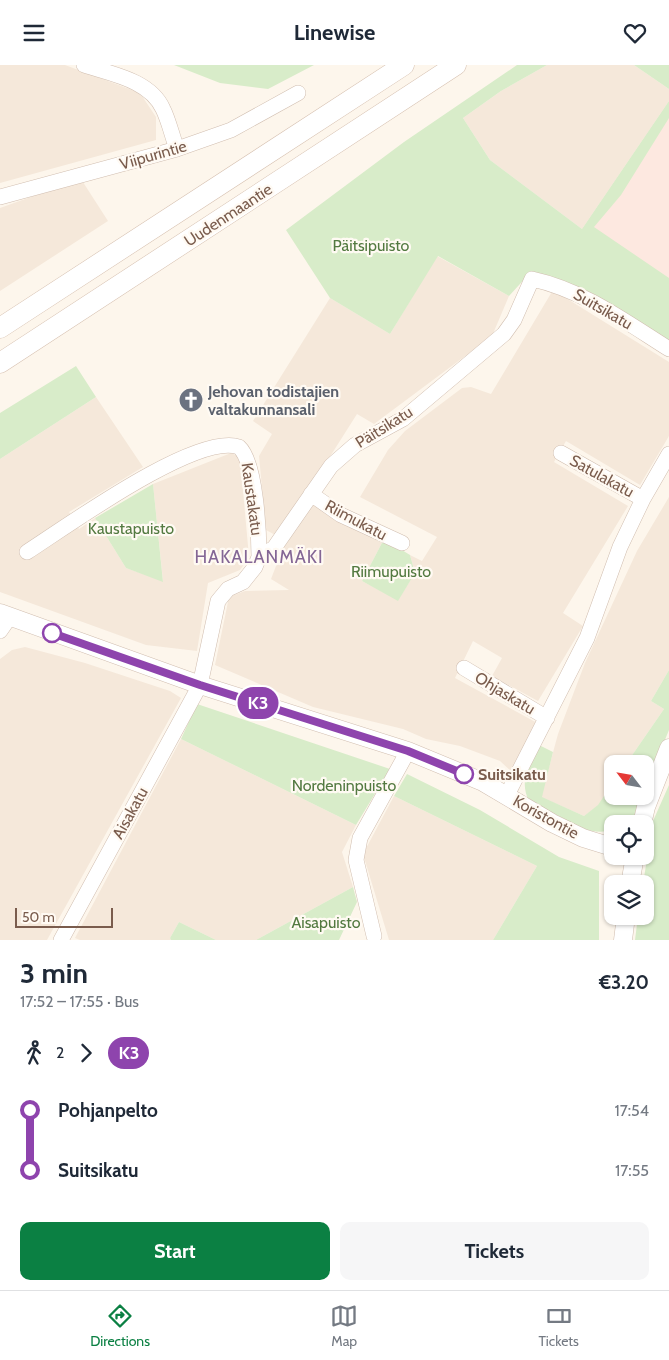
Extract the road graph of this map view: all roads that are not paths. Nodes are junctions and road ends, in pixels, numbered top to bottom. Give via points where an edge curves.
1 (84, 65) edge
2 (404, 65) edge
3 (456, 65) edge
4 (298, 93) dead end
5 (176, 149) junction
6 (0, 197) edge
7 (532, 279) joint
8 (0, 328) edge
9 (669, 349) edge
10 (0, 363) edge
11 (561, 453) dead end
12 (669, 454) edge
13 (312, 494) junction
14 (643, 499) junction
15 (402, 543) dead end
16 (27, 552) dead end
17 (259, 557) junction
18 (3, 621) edge
19 (464, 668) dead end
20 (200, 685) junction
21 (547, 718) junction
22 (669, 748) edge
23 (408, 751) junction
24 (507, 795) junction
25 (644, 815) edge
26 (604, 844) edge
27 (625, 925) edge
28 (374, 936) dead end
29 (61, 940) edge
30 (623, 940) edge

1 - 5 street via 136,83 152,94 163,109
2 - 8 main road, Uudenmaantie
3 - 10 main road, Uudenmaantie
4 - 5 street, Viipurintie via 231,130
5 - 6 street, Viipurintie
7 - 9 street, Suitsikatu via 586,298
7 - 13 street, Päitsikatu via 514,320 494,343 403,419 342,455
11 - 14 street, Satulakatu
12 - 14 street
13 - 15 street, Riimukatu via 341,515
13 - 17 street, Päitsikatu via 274,548
14 - 21 street via 610,571 587,638
16 - 17 street, Kaustakatu via 153,473 197,453 232,445 244,452 250,465
17 - 20 street, Kaustakatu via 244,582 228,589 218,601
18 - 20 street, Koristontie
19 - 21 street, Ohjaskatu
20 - 23 street, Koristontie
20 - 29 street, Aisakatu
21 - 24 street
22 - 25 street
23 - 24 street, Koristontie
23 - 28 street via 357,849 356,860
24 - 26 street, Koristontie via 552,823
27 - 30 street

